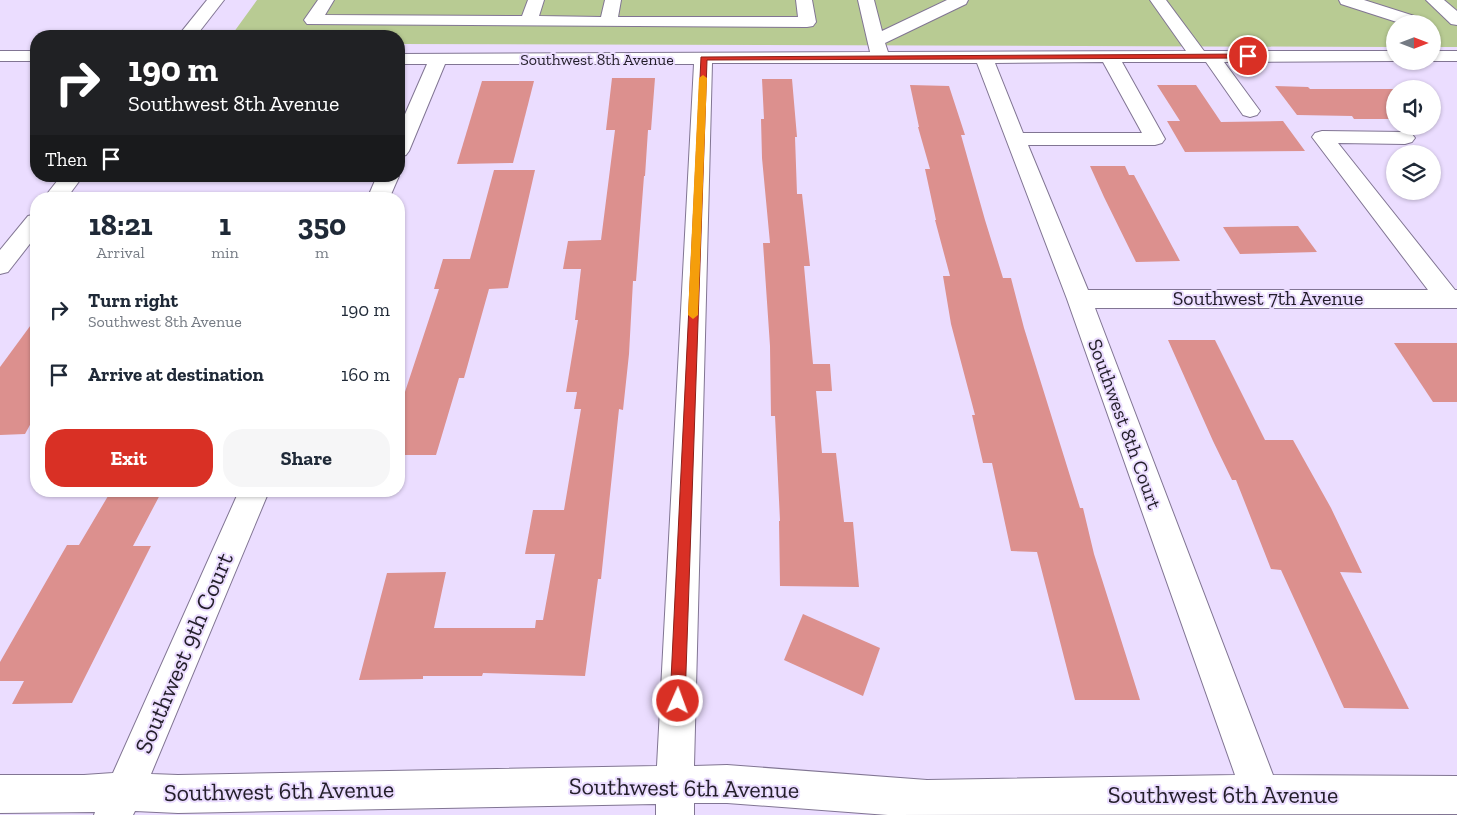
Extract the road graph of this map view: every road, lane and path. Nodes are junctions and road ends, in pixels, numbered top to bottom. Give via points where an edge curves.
1 (216, 0) edge
2 (326, 0) edge
3 (536, 0) edge
4 (613, 0) edge
5 (804, 0) edge
6 (866, 0) edge
7 (960, 0) edge
8 (1158, 0) edge
9 (1347, 0) edge
10 (1434, 0) edge
11 (1393, 15) edge
12 (1457, 20) edge
13 (529, 21) junction
14 (608, 22) junction
15 (192, 30) edge
16 (1441, 31) edge
17 (1457, 35) edge
18 (878, 49) junction
19 (0, 56) edge
20 (30, 56) edge
21 (983, 56) junction
22 (1109, 56) junction
23 (1204, 56) junction
24 (1386, 56) edge
25 (1441, 56) edge
26 (1457, 56) edge
27 (703, 58) junction
28 (405, 59) edge
29 (438, 59) junction
30 (1250, 111) dead end
31 (405, 137) edge
32 (1405, 138) dead end
33 (1016, 139) junction
34 (68, 182) edge
35 (60, 192) edge
36 (30, 228) edge
37 (0, 266) edge
38 (1079, 299) junction
39 (1453, 299) edge
40 (251, 497) edge
41 (0, 794) edge
42 (1261, 794) junction
43 (1457, 795) edge
44 (675, 800) edge
45 (118, 803) edge

1 - 15 street
2 - 13 street via 313,20
3 - 13 street
4 - 14 street
5 - 14 street via 807,22
6 - 18 street
7 - 18 street
8 - 23 street
9 - 11 street
10 - 12 street
13 - 14 street
16 - 17 street
18 - 21 street, Southwest 8th Avenue
18 - 27 street, Southwest 8th Avenue
19 - 20 street
21 - 22 street, Southwest 8th Avenue
21 - 33 street, Southwest 8th Court
22 - 23 street, Southwest 8th Avenue
22 - 33 street via 1155,139
23 - 24 street, Southwest 8th Avenue
23 - 30 street
25 - 26 street
27 - 29 street, Southwest 8th Avenue
27 - 44 street
28 - 29 street, Southwest 8th Avenue
29 - 31 street
32 - 39 street via 1322,137
33 - 38 street, Southwest 8th Court
34 - 35 street
36 - 37 street
38 - 39 street, Southwest 7th Avenue
38 - 42 street, Southwest 8th Court
40 - 45 street, Southwest 9th Court via 150,736
41 - 45 street, Southwest 6th Avenue via 84,794
42 - 43 street, Southwest 6th Avenue
42 - 44 street, Southwest 6th Avenue via 926,799 727,784
44 - 45 street, Southwest 6th Avenue via 178,794

